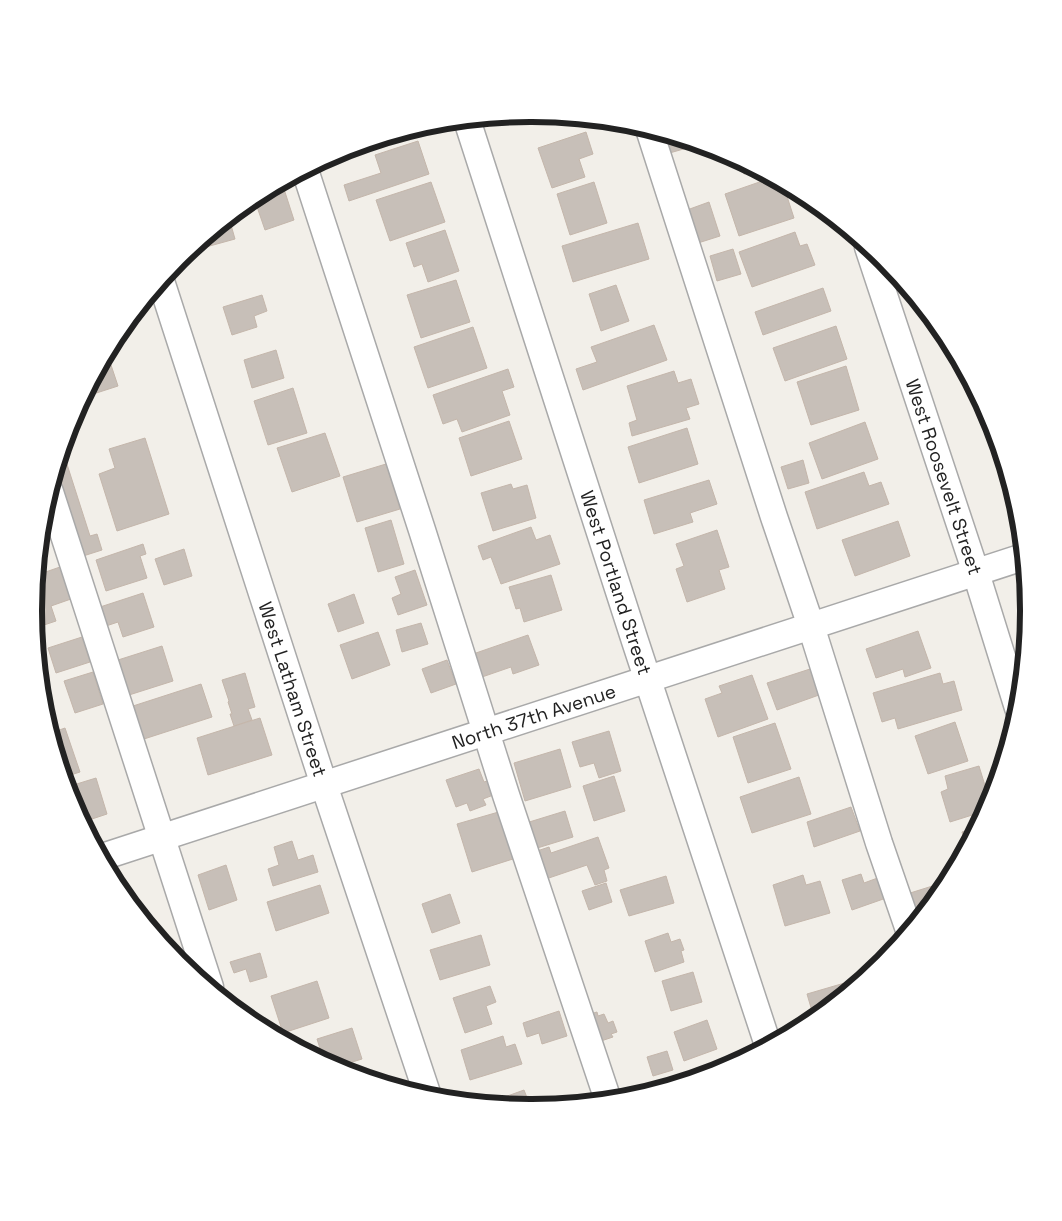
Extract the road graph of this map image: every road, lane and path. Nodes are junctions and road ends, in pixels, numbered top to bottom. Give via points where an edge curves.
1 (469, 126) edge
2 (652, 138) edge
3 (307, 176) edge
4 (873, 262) edge
5 (163, 289) edge
6 (54, 505) edge
7 (1016, 560) edge
8 (976, 573) junction
9 (811, 626) junction
10 (648, 679) junction
11 (1012, 690) edge
12 (486, 732) junction
13 (324, 785) junction
14 (162, 837) junction
15 (108, 855) edge
16 (907, 923) edge
17 (206, 975) edge
18 (766, 1039) edge
19 (425, 1087) edge
20 (606, 1093) edge

1 - 10 street, West Portland Street
2 - 9 street
3 - 12 street
4 - 8 street, West Roosevelt Street
5 - 13 street, West Latham Street
6 - 14 street
7 - 8 street, North 37th Avenue
8 - 9 street, North 37th Avenue
8 - 11 street, West Roosevelt Street
9 - 10 street, North 37th Avenue
9 - 16 street
10 - 12 street, North 37th Avenue
10 - 18 street, West Portland Street
12 - 13 street, North 37th Avenue
12 - 20 street
13 - 14 street, North 37th Avenue
13 - 19 street, West Latham Street
14 - 15 street, North 37th Avenue
14 - 17 street

